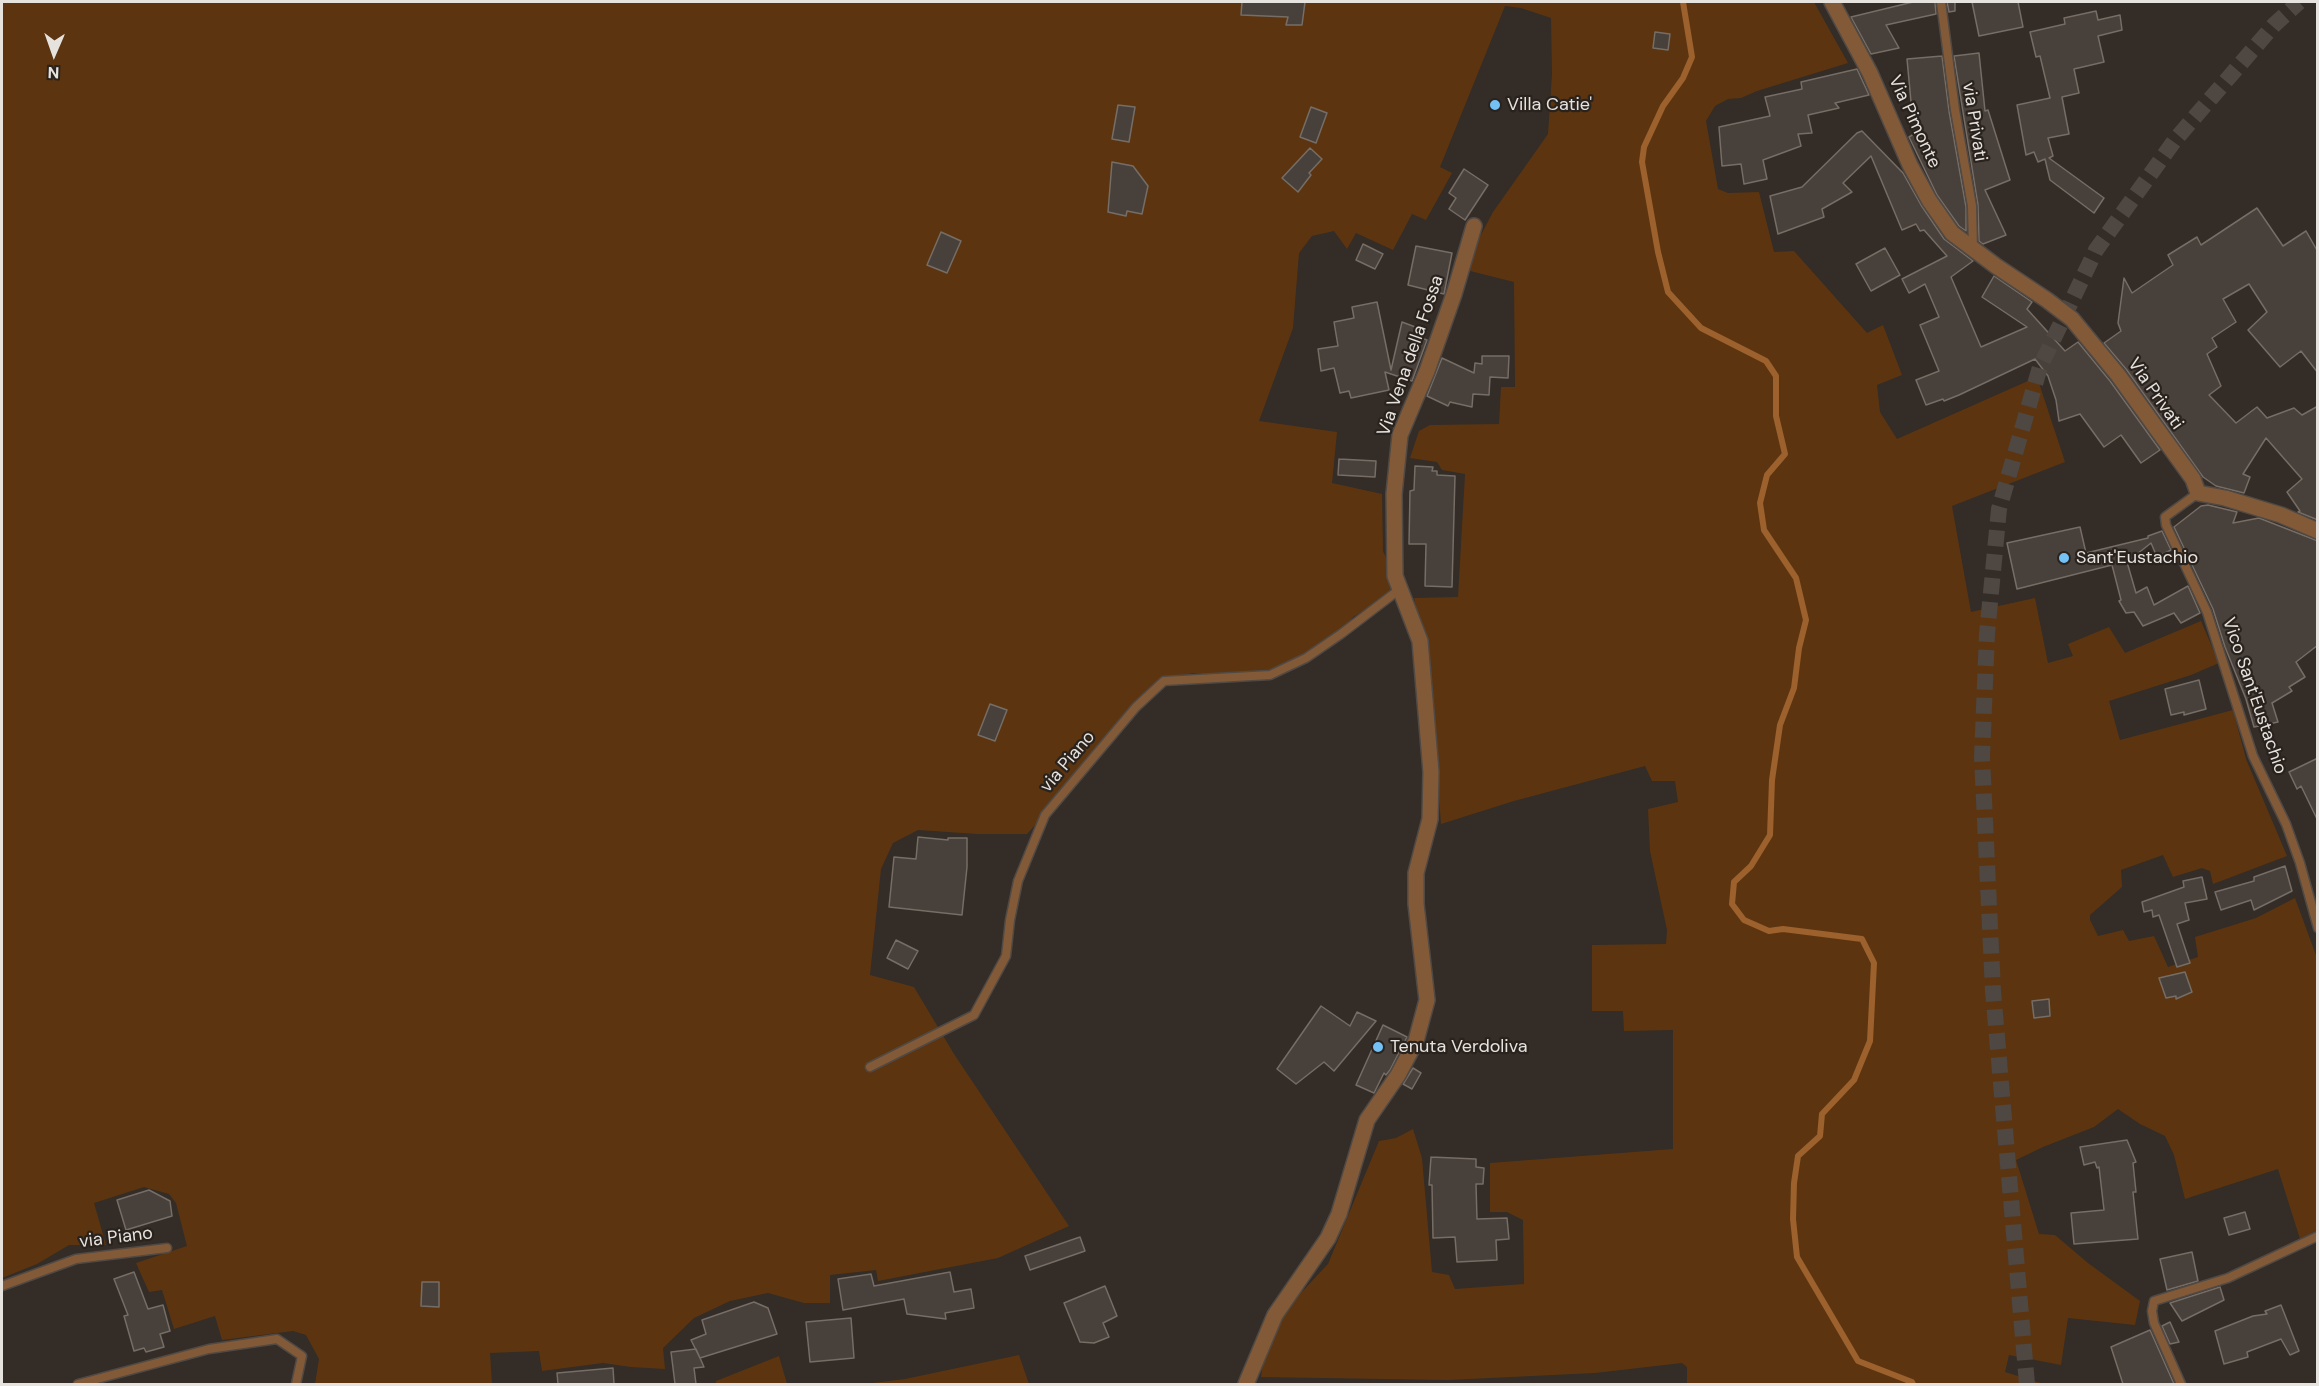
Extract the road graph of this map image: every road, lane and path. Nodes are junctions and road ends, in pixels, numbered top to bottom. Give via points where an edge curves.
1 (1832, 2) edge
2 (1941, 2) edge
3 (1474, 226) dead end
4 (1973, 248) junction
5 (2198, 493) junction
6 (2318, 531) edge
7 (1400, 589) junction
8 (2318, 928) edge
9 (870, 1067) dead end
10 (2318, 1236) edge
11 (167, 1248) dead end
12 (2, 1286) edge
13 (78, 1384) edge
14 (296, 1384) edge
15 (1246, 1384) edge
16 (2181, 1384) edge

1 - 4 street, Via Pimonte via 1929,200 1952,233
2 - 4 lane, via Privati via 1972,206
3 - 7 street, Via Vena della Fossa via 1427,371 1400,435 1393,528 1395,576
4 - 5 street, Via Privati via 2072,319 2118,375 2193,479
5 - 6 street via 2281,514
5 - 8 lane, Vico Sant'Eustachio via 2165,517 2166,525 2207,612 2253,756 2300,863
7 - 9 lane, via Piano via 1306,658 1270,675 1164,681 1136,707 1045,815 1018,881 1005,956 974,1015
7 - 15 street, Via Vena della Fossa via 1420,641 1431,772 1430,819 1416,873 1427,1000 1416,1041 1366,1120 1339,1214 1328,1238 1275,1315
10 - 16 lane via 2228,1278 2154,1301 2154,1323
11 - 12 lane, via Piano via 76,1259
13 - 14 lane via 209,1349 277,1339 302,1356

